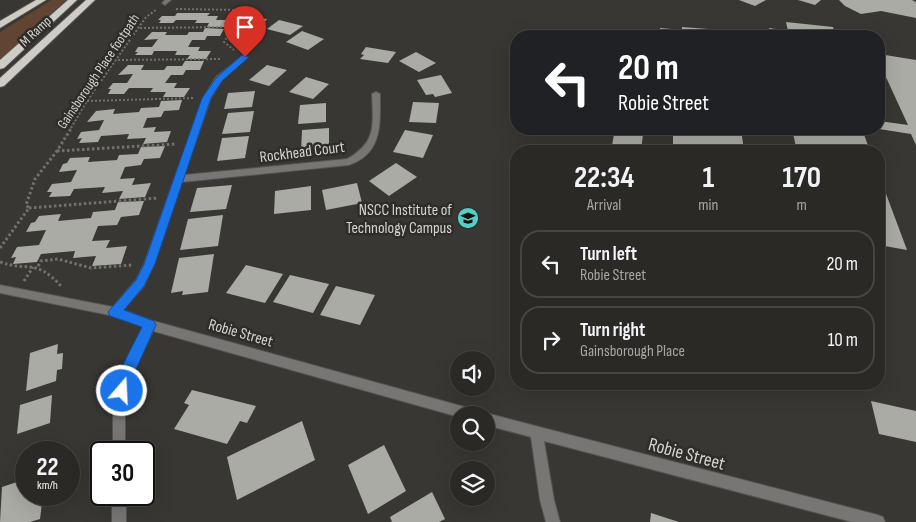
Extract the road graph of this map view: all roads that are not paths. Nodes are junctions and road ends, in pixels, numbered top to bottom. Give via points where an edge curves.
1 (42, 0) edge
2 (73, 0) edge
3 (91, 0) edge
4 (0, 25) edge
5 (245, 57) road end
6 (0, 66) edge
7 (0, 84) edge
8 (376, 94) dead end
9 (179, 179) junction
10 (0, 289) edge
11 (114, 312) junction
12 (150, 325) junction
13 (450, 409) edge
14 (495, 422) edge
15 (537, 434) junction
16 (119, 441) edge
17 (119, 506) edge
18 (119, 522) edge
19 (553, 522) edge
20 (878, 522) edge

1 - 4 highway
2 - 6 highway
3 - 7 highway, M Ramp
5 - 9 street via 219,80 207,98
8 - 9 street, Rockhead Court via 376,137 365,152 349,162
9 - 11 street via 140,283
10 - 11 street, Robie Street
11 - 12 street, Robie Street
12 - 13 street, Robie Street
12 - 16 street via 125,377 119,404
14 - 15 street, Robie Street
15 - 19 street
15 - 20 street, Robie Street
17 - 18 street

